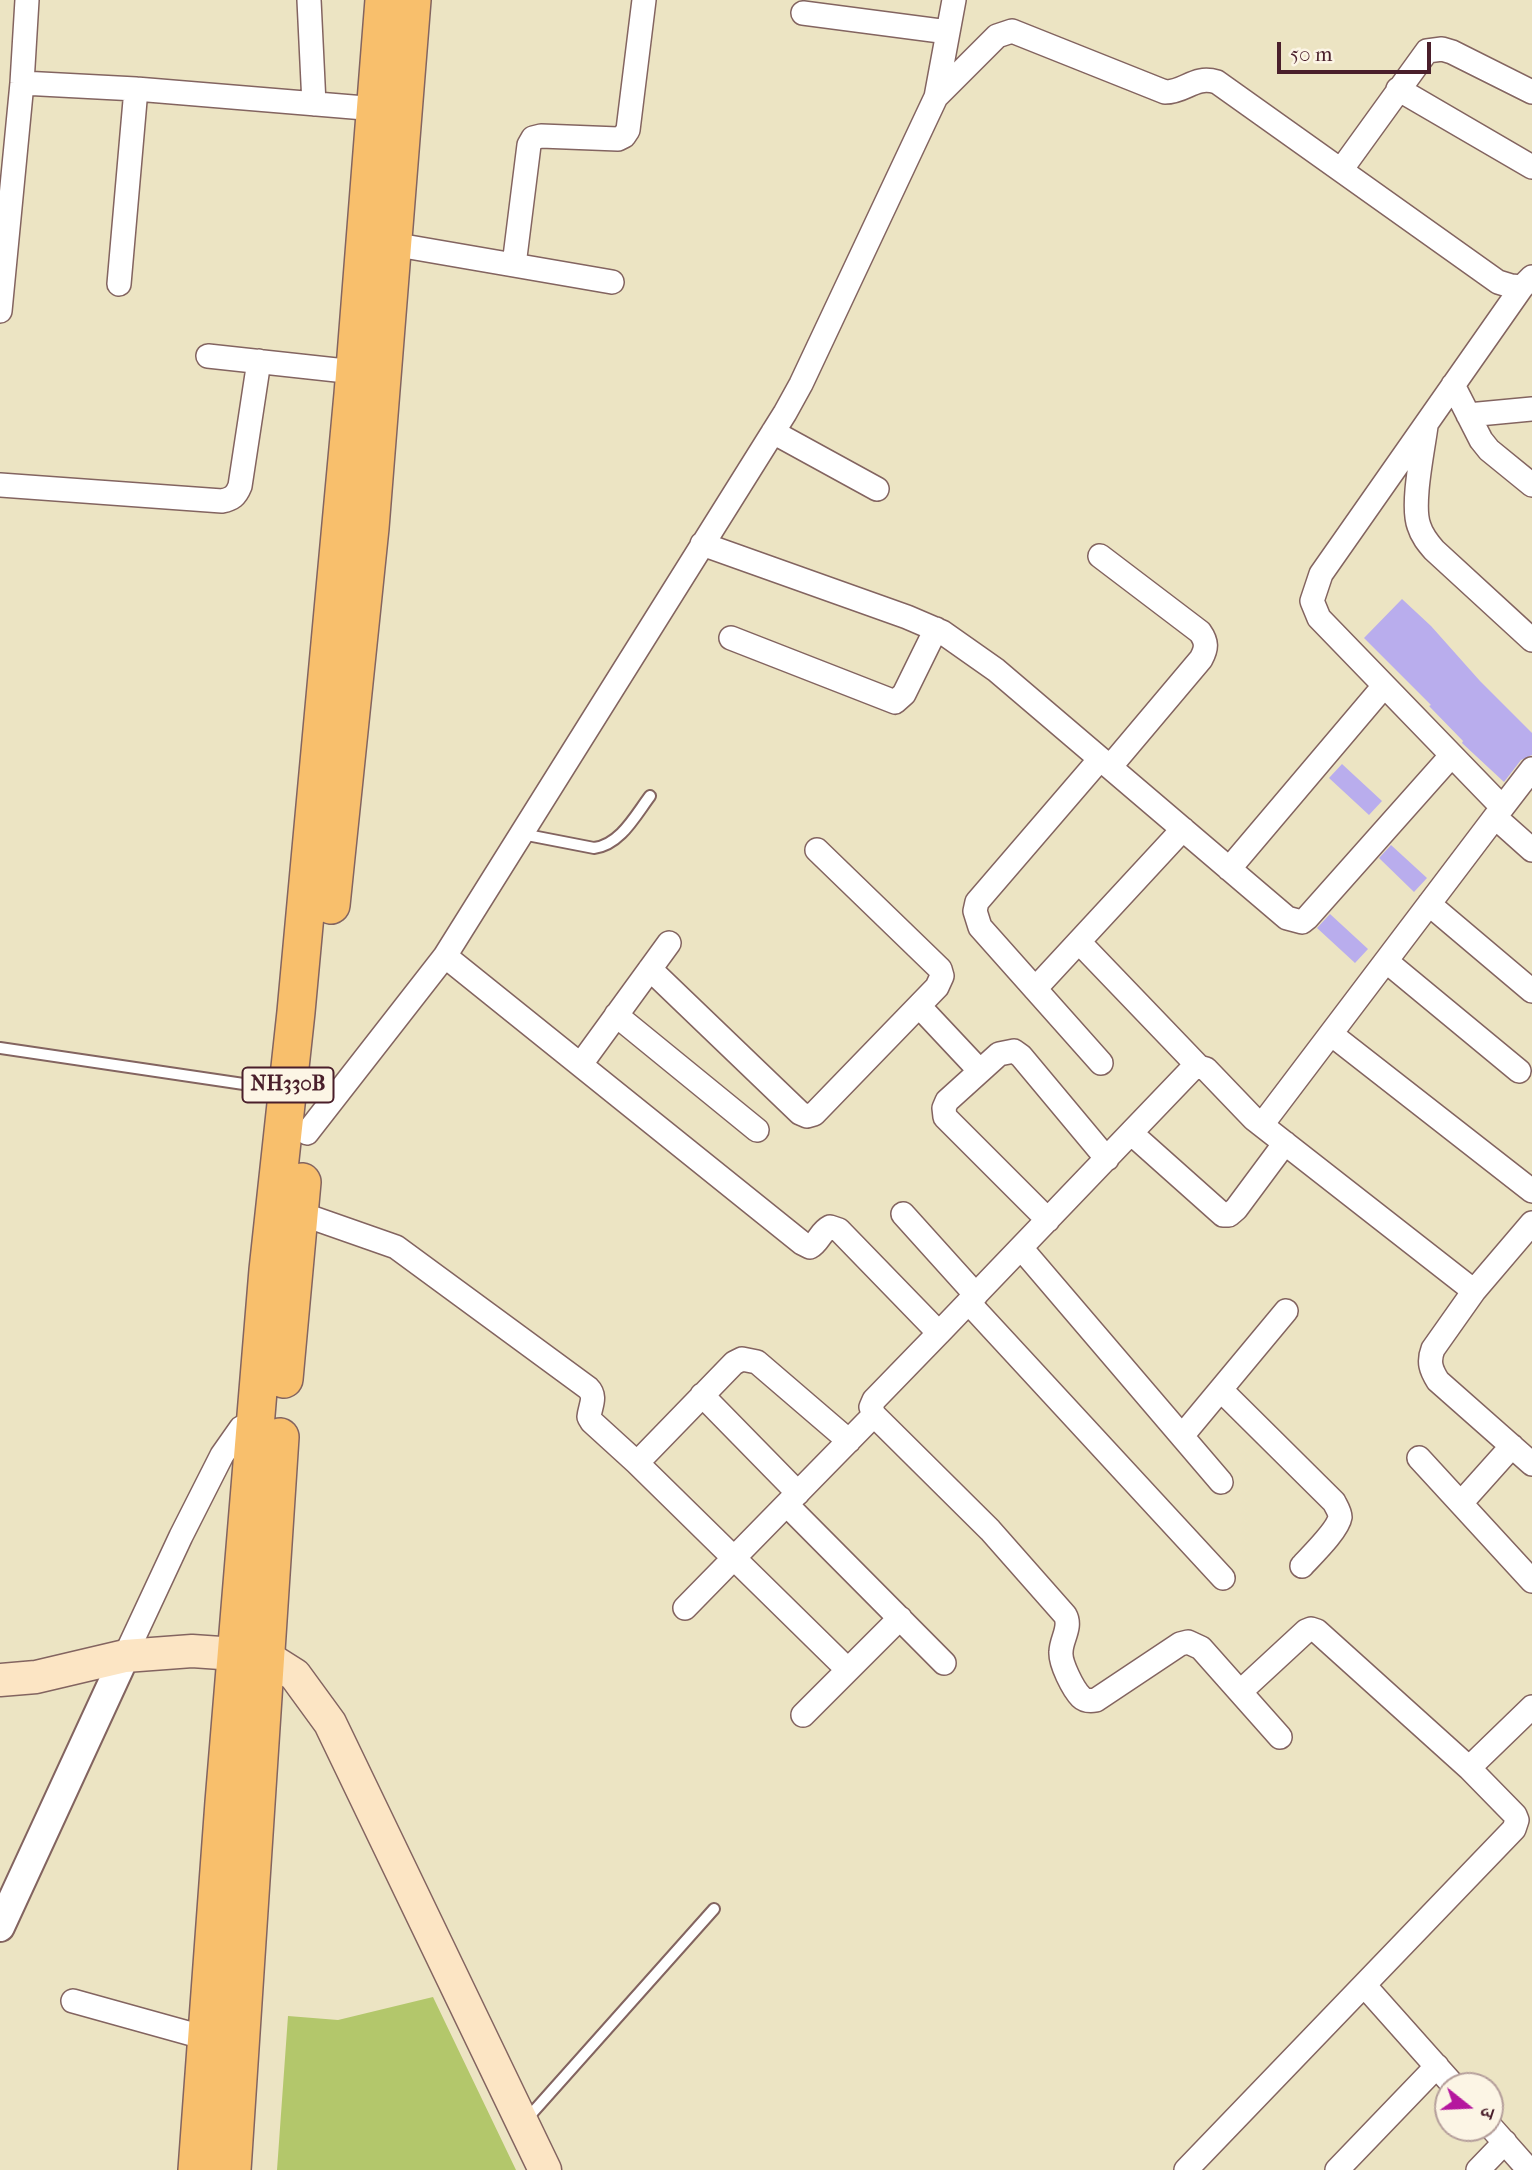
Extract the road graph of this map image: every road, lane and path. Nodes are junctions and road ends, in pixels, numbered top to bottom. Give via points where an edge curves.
1 (27, 0) edge
2 (309, 0) edge
3 (384, 0) edge
4 (412, 0) edge
5 (644, 0) edge
6 (954, 0) edge
7 (803, 13) dead end
8 (948, 32) junction
9 (22, 83) junction
10 (136, 89) junction
11 (1398, 89) junction
12 (1531, 90) edge
13 (936, 97) junction
14 (314, 104) junction
15 (389, 110) junction
16 (1532, 167) edge
17 (1340, 170) junction
18 (7, 171) edge
19 (391, 244) junction
20 (514, 265) junction
21 (612, 282) dead end
22 (1527, 282) edge
23 (119, 285) dead end
24 (0, 311) edge
25 (208, 356) dead end
26 (259, 361) junction
27 (355, 372) junction
28 (1453, 385) junction
29 (1532, 409) edge
30 (1468, 415) junction
31 (1426, 424) junction
32 (773, 432) junction
33 (0, 485) edge
34 (1532, 485) edge
35 (877, 489) dead end
36 (702, 544) junction
37 (1100, 556) dead end
38 (936, 629) junction
39 (731, 638) dead end
40 (1532, 639) edge
41 (1384, 686) junction
42 (1451, 756) junction
43 (1105, 763) junction
44 (1532, 769) edge
45 (650, 796) dead end
46 (1499, 812) junction
47 (1183, 830) junction
48 (522, 834) junction
49 (817, 850) dead end
50 (1532, 850) edge
51 (1229, 869) junction
52 (1430, 904) junction
53 (1079, 942) junction
54 (669, 943) dead end
55 (445, 956) junction
56 (1386, 961) junction
57 (650, 969) junction
58 (1035, 989) junction
59 (1532, 991) edge
60 (919, 1006) junction
61 (617, 1015) junction
62 (1331, 1034) junction
63 (0, 1048) edge
64 (1101, 1063) dead end
65 (581, 1064) junction
66 (1199, 1067) junction
67 (1519, 1070) dead end
68 (980, 1071) junction
69 (299, 1093) junction
70 (1254, 1119) junction
71 (757, 1130) dead end
72 (307, 1133) junction
73 (1131, 1133) junction
74 (1285, 1143) junction
75 (1107, 1159) junction
76 (1532, 1191) edge
77 (299, 1213) junction
78 (903, 1214) dead end
79 (1048, 1220) junction
80 (1532, 1223) edge
81 (1021, 1248) junction
82 (1474, 1291) junction
83 (973, 1299) junction
84 (1286, 1311) dead end
85 (940, 1333) junction
86 (1221, 1390) junction
87 (702, 1395) junction
88 (874, 1415) junction
89 (256, 1421) junction
90 (1182, 1436) junction
91 (849, 1441) junction
92 (1512, 1446) junction
93 (1419, 1458) dead end
94 (637, 1462) junction
95 (1532, 1464) edge
96 (1221, 1482) dead end
97 (792, 1499) junction
98 (1461, 1503) junction
99 (734, 1558) junction
100 (1302, 1566) dead end
101 (1223, 1578) dead end
102 (1532, 1581) edge
103 (685, 1608) dead end
104 (900, 1619) junction
105 (251, 1655) junction
106 (125, 1656) junction
107 (944, 1663) dead end
108 (848, 1670) junction
109 (0, 1679) edge
110 (1240, 1692) junction
111 (1532, 1707) edge
112 (803, 1715) dead end
113 (1280, 1737) dead end
114 (1469, 1768) junction
115 (714, 1909) dead end
116 (0, 1927) edge
117 (1364, 1985) junction
118 (73, 2001) dead end
119 (206, 2038) junction
120 (1437, 2066) junction
121 (1442, 2072) edge
122 (522, 2124) junction
123 (1493, 2142) edge
124 (1504, 2142) edge
125 (197, 2170) edge
126 (232, 2170) edge
127 (545, 2170) edge
128 (1186, 2170) edge
129 (1337, 2170) edge
130 (1478, 2170) edge
131 (1530, 2170) edge

1 - 9 street
2 - 14 street
3 - 15 highway, NH330B
4 - 15 highway, NH330B
5 - 20 street via 628,130 618,139 533,138
6 - 8 street
7 - 8 street
8 - 13 street
9 - 10 street
9 - 18 street
10 - 14 street
10 - 23 street
11 - 12 street via 1427,51 1442,49
11 - 16 street
11 - 17 street
13 - 17 street via 997,36 1012,31 1165,92 1206,79 1217,82
13 - 32 street via 801,383
14 - 15 street
15 - 19 highway, NH330B
15 - 27 highway, NH330B
17 - 22 street via 1498,282 1511,286
18 - 24 street
19 - 20 street
19 - 69 highway, NH330B via 370,528
20 - 21 street
22 - 28 street
25 - 26 street
26 - 27 street
26 - 33 street via 240,486 230,500
27 - 69 highway, NH330B
28 - 30 street
28 - 31 street
29 - 30 street
30 - 34 street via 1489,450
31 - 40 street via 1416,505 1424,538
31 - 41 street via 1321,574 1312,601 1319,618
32 - 35 street
32 - 36 street
36 - 38 street
36 - 48 street
37 - 43 street via 1206,641 1201,659
38 - 39 street via 904,694 895,702
38 - 43 street via 996,670
41 - 42 street
41 - 51 street
42 - 46 street
42 - 51 street via 1302,922 1287,918
43 - 47 street
43 - 58 street via 977,902 980,927
44 - 46 street
45 - 48 lane via 606,847
46 - 50 street
46 - 52 street
47 - 51 street
47 - 53 street
48 - 55 street
49 - 60 street via 940,969 940,982
52 - 56 street
52 - 59 street
53 - 58 street
53 - 66 street
54 - 57 street
55 - 65 street
55 - 72 street
56 - 62 street
56 - 67 street
57 - 60 street via 807,1116
57 - 61 street
58 - 64 street
60 - 68 street
61 - 65 street
61 - 71 street
62 - 70 street via 1267,1118 1261,1122
62 - 76 street
63 - 69 lane
65 - 85 street via 803,1243 810,1247 822,1231 830,1227 839,1230
66 - 70 street
66 - 73 street
68 - 75 street via 1006,1051 1021,1056
68 - 79 street via 947,1101 945,1116
69 - 72 highway, NH330B
69 - 89 highway, NH330B via 268,1270
70 - 74 street
72 - 77 highway, NH330B
73 - 74 street via 1223,1215 1236,1209
73 - 75 street
74 - 82 street
75 - 79 street
77 - 94 street via 396,1247 588,1388 594,1398 592,1422
77 - 105 highway, NH330B via 282,1409
78 - 83 street
79 - 81 street
80 - 82 street
81 - 83 street
81 - 90 street
82 - 92 street via 1433,1349 1431,1370
83 - 85 street
83 - 101 street
84 - 86 street
85 - 88 street via 874,1399
86 - 90 street
86 - 100 street via 1339,1510 1336,1526
87 - 91 street via 734,1363 750,1359
87 - 94 street
87 - 97 street
88 - 91 street
88 - 110 street via 990,1530 1065,1615 1068,1625 1061,1662 1080,1696 1096,1700 1188,1642 1201,1648
89 - 105 highway, NH330B
89 - 106 street via 241,1429 222,1455
90 - 96 street
91 - 97 street
92 - 95 street
92 - 98 street
93 - 98 street
94 - 99 street
97 - 99 street
97 - 104 street
98 - 102 street
99 - 103 street
99 - 108 street
104 - 107 street
104 - 108 street
105 - 106 main road via 192,1651
105 - 119 highway, NH330B
105 - 122 main road via 295,1675 330,1723
105 - 126 highway, NH330B
106 - 109 main road via 36,1677
106 - 116 street
108 - 112 street
110 - 113 street
110 - 114 street via 1311,1629
111 - 114 street
114 - 117 street via 1515,1815 1514,1829
115 - 122 lane
117 - 120 street
117 - 128 street
118 - 119 street
119 - 125 highway, NH330B
120 - 121 street
120 - 129 street
122 - 127 main road
123 - 130 street
124 - 131 street

